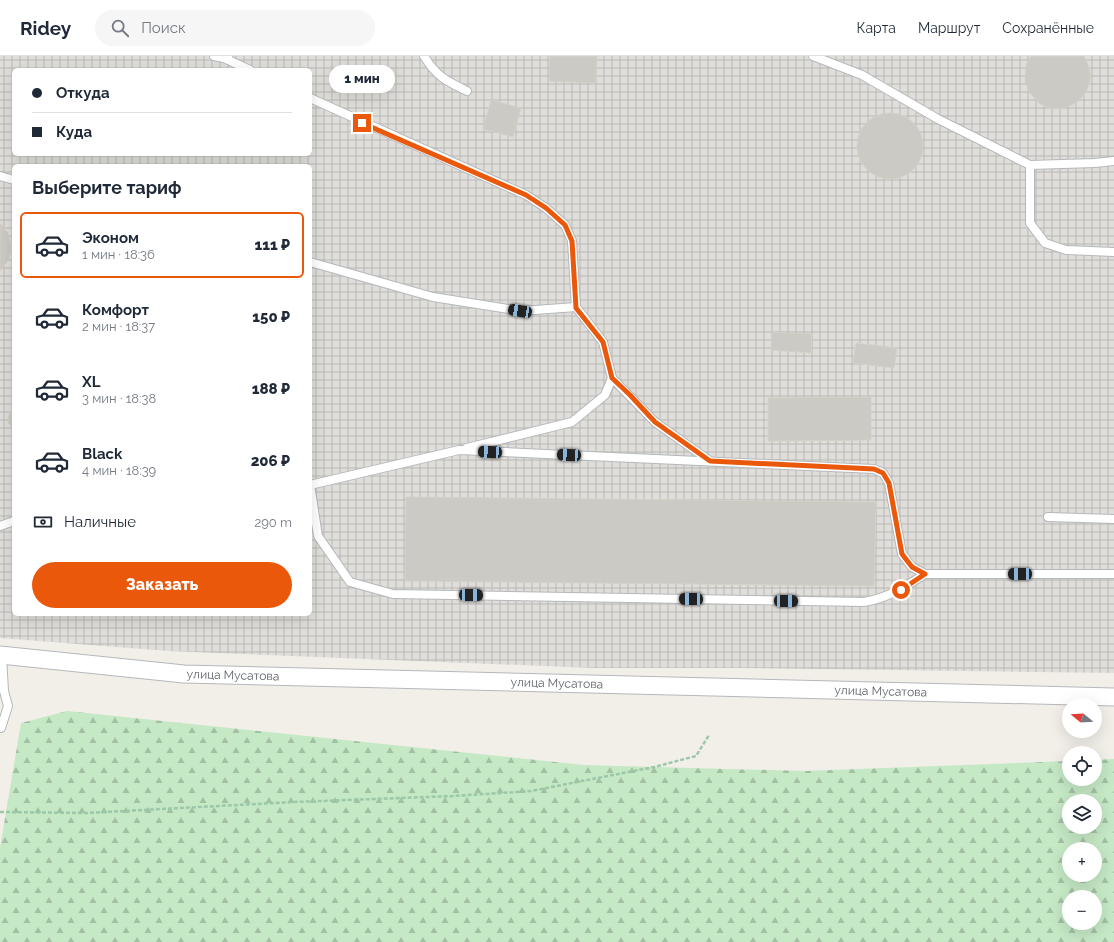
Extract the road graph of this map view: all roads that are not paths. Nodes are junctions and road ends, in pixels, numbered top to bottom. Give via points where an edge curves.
1 (214, 56) edge
2 (424, 56) edge
3 (813, 56) edge
4 (226, 57) edge
5 (246, 68) edge
6 (467, 91) dead end
7 (312, 99) edge
8 (1114, 161) edge
9 (1030, 165) junction
10 (0, 176) edge
11 (12, 179) edge
12 (1114, 252) edge
13 (312, 263) edge
14 (576, 308) junction
15 (612, 378) junction
16 (459, 450) junction
17 (710, 461) junction
18 (312, 485) edge
19 (312, 498) edge
20 (1048, 517) dead end
21 (1114, 519) edge
22 (12, 522) edge
23 (0, 526) edge
24 (925, 574) junction
25 (1114, 574) edge
26 (1, 656) edge
27 (2, 691) edge
28 (1114, 697) edge
29 (0, 732) edge

1 - 4 lane
2 - 6 lane via 433,71
3 - 9 lane via 862,75 938,119
4 - 5 lane
7 - 14 lane via 526,195 546,208 565,225 572,241
8 - 9 lane
9 - 12 lane via 1030,223 1045,243 1066,250
10 - 11 lane
13 - 14 lane via 433,297 520,311
14 - 15 lane via 603,342
15 - 16 lane via 605,395 572,422
15 - 17 lane via 655,422
16 - 17 lane
16 - 18 lane
17 - 24 lane via 874,469 883,473 889,483 902,554 912,567
19 - 24 lane via 318,536 350,582 393,594 864,602 881,599 901,590
20 - 21 lane
22 - 23 lane
24 - 25 lane
26 - 27 lane
26 - 28 street, улица Мусатова via 184,674
27 - 29 lane via 8,706

